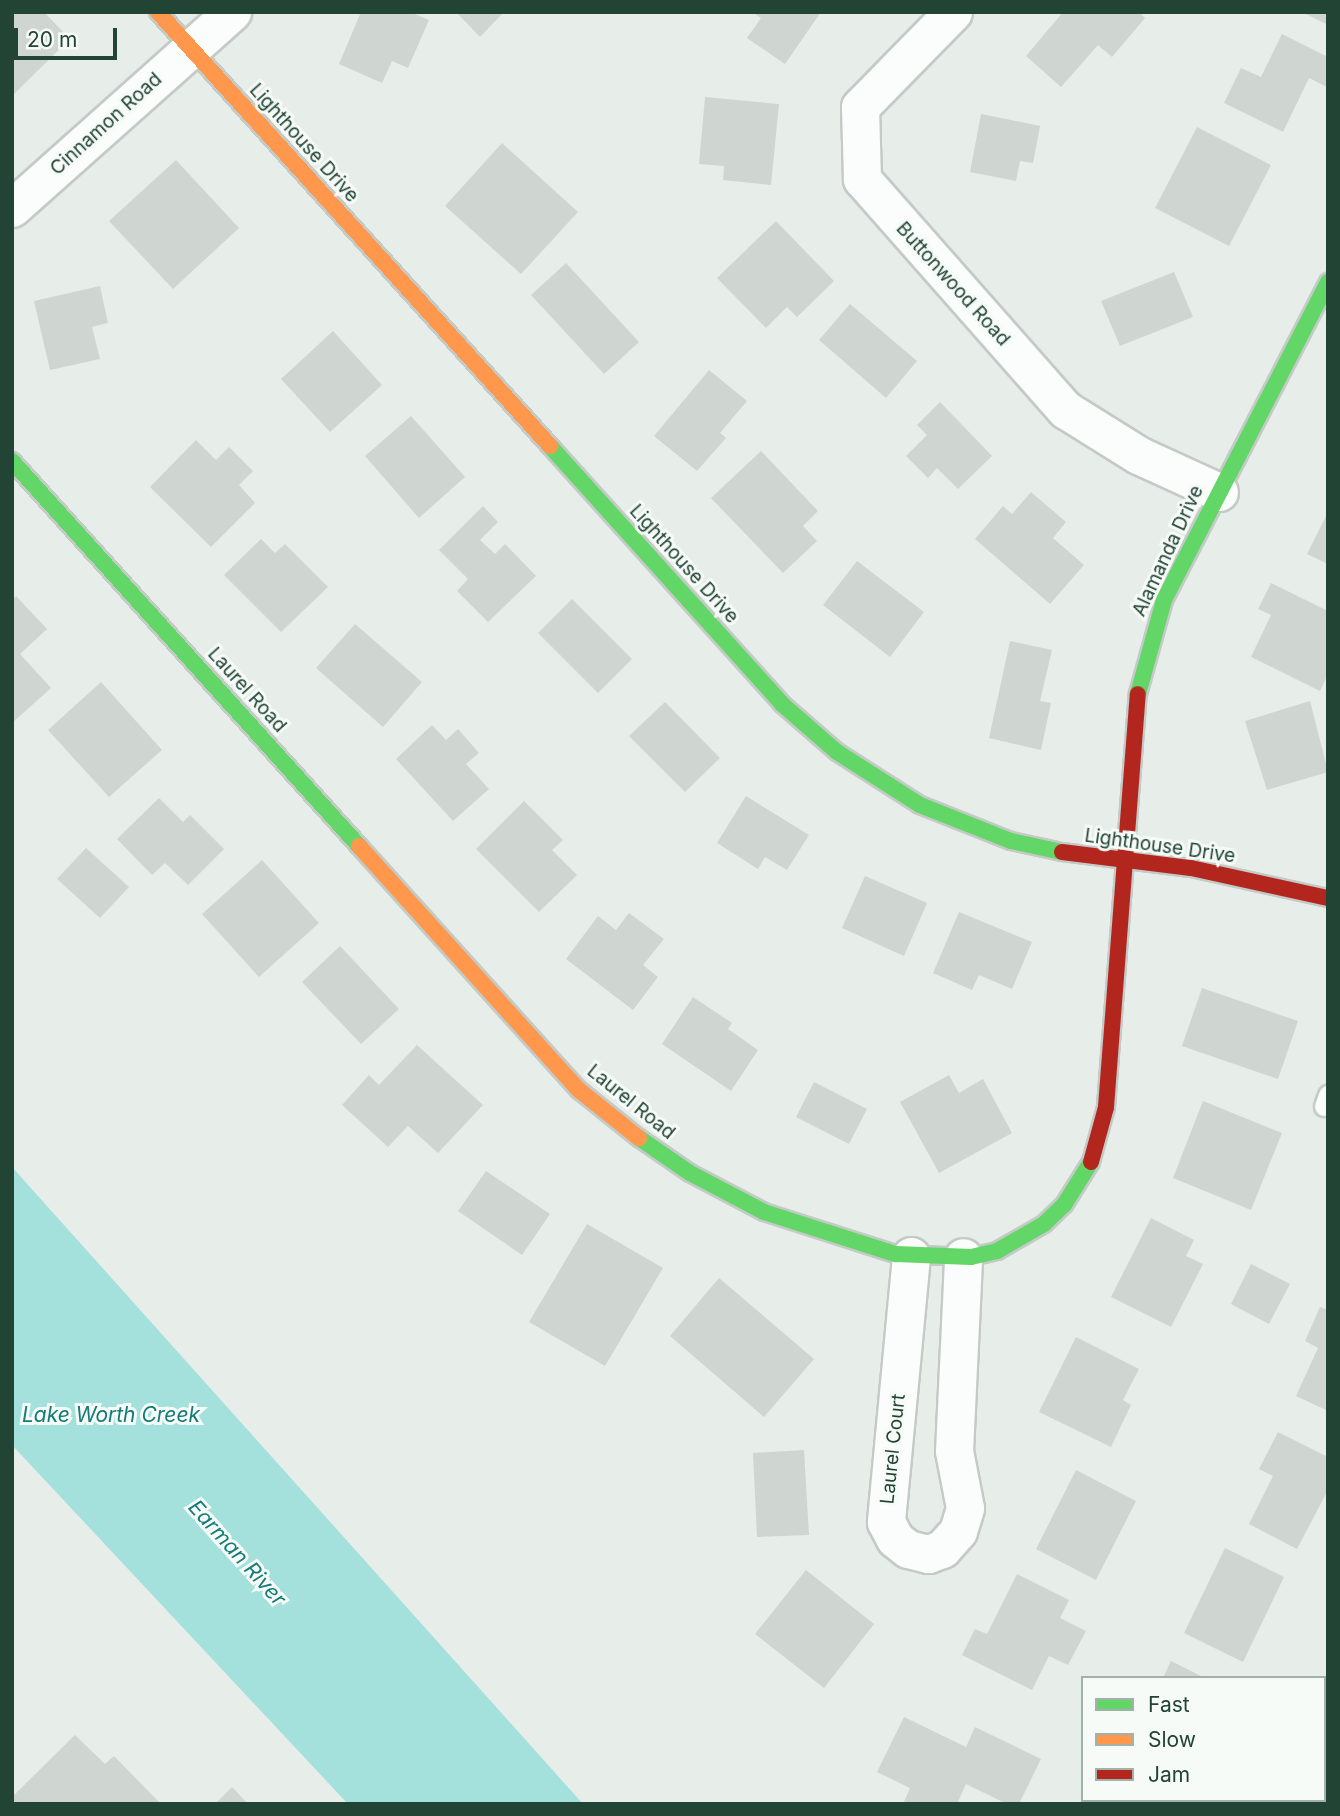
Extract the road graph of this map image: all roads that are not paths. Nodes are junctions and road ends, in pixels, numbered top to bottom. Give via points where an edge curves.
1 (158, 12) edge
2 (232, 12) edge
3 (953, 12) edge
4 (191, 49) junction
5 (12, 208) edge
6 (1328, 282) edge
7 (12, 461) edge
8 (1219, 492) junction
9 (1124, 861) junction
10 (1328, 898) edge
11 (911, 1256) junction
12 (963, 1257) junction

1 - 4 street, Lighthouse Drive
2 - 4 street, Cinnamon Road
3 - 8 street, Buttonwood Road via 860,107 862,179 1066,410 1138,455
4 - 5 street, Cinnamon Road
4 - 9 street, Lighthouse Drive via 782,704 837,752 909,799 965,825 1011,841
6 - 8 street, Alamanda Drive
7 - 11 street, Laurel Road via 579,1090 690,1173 764,1212 843,1241
8 - 9 street, Alamanda Drive via 1164,600 1146,653 1135,707
9 - 10 street, Lighthouse Drive via 1192,869
9 - 12 street, Laurel Road via 1106,1107 1093,1159 1064,1205 1044,1224 997,1251
11 - 12 street, Laurel Road
11 - 12 street, Laurel Court via 886,1522 895,1539 908,1549 928,1554 942,1549 958,1531 965,1508 954,1451

